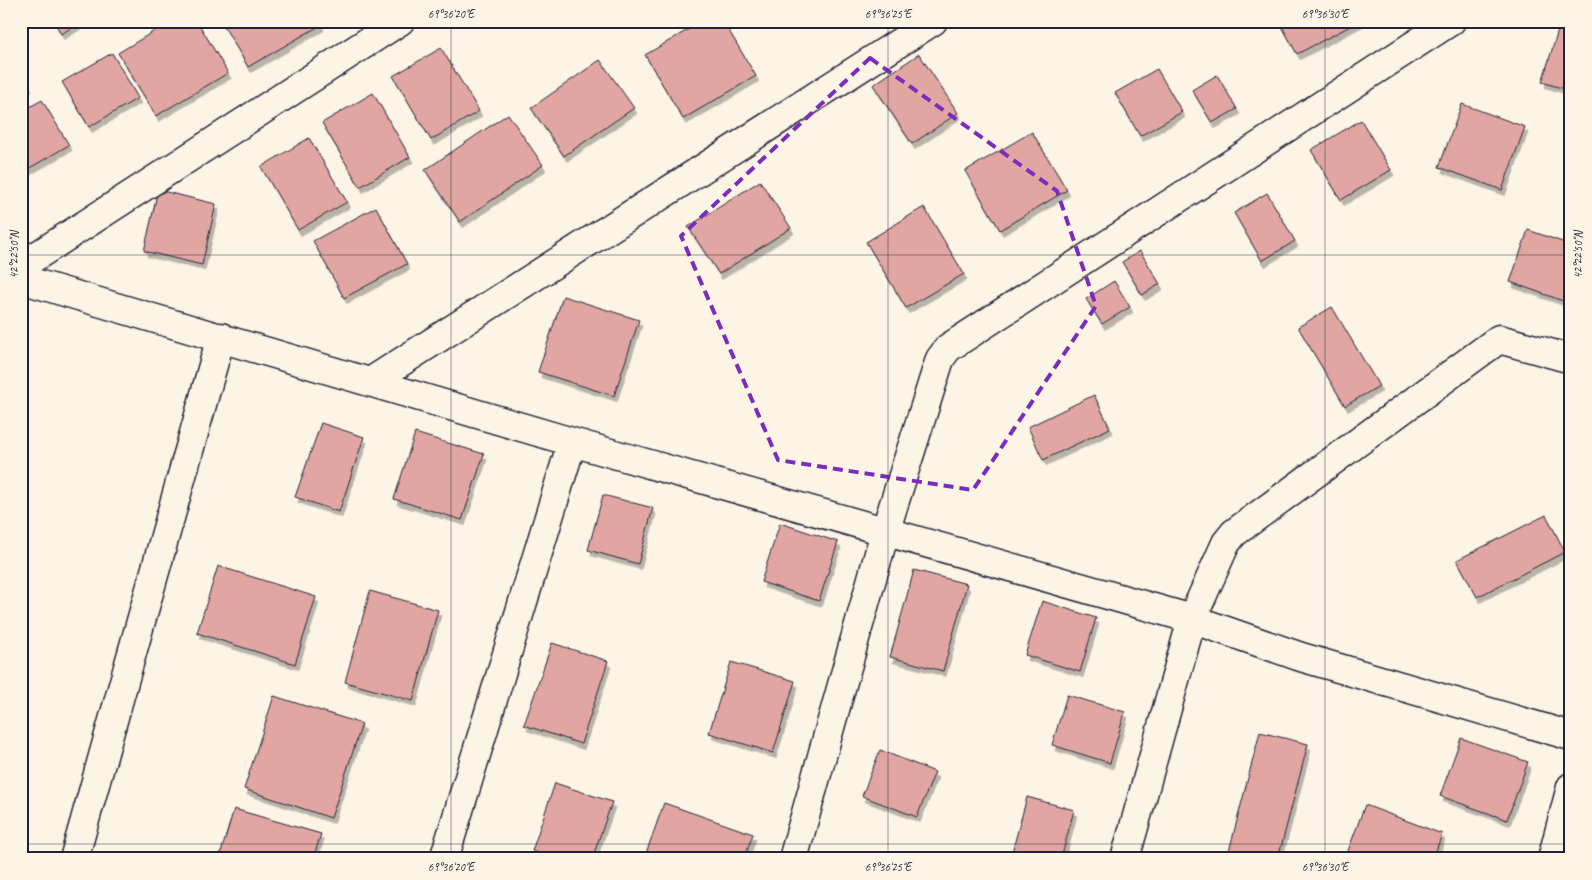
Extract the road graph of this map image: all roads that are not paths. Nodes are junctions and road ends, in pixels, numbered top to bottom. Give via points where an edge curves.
1 (400, 21) edge
2 (933, 21) edge
3 (1452, 21) edge
4 (21, 266) edge
5 (21, 279) edge
6 (221, 337) junction
7 (1571, 359) edge
8 (370, 382) junction
9 (572, 442) junction
10 (885, 532) junction
11 (1192, 619) junction
12 (1571, 736) edge
13 (1571, 787) edge
14 (74, 859) edge
15 (444, 859) edge
16 (793, 859) edge
17 (1125, 859) edge
18 (1552, 859) edge

1 - 4 street
2 - 8 street
3 - 10 street via 948,348 940,359
5 - 6 street
6 - 8 street
6 - 14 street
7 - 11 street via 1499,338 1234,533 1226,543
8 - 9 street
9 - 10 street
9 - 15 street
10 - 11 street
10 - 16 street
11 - 12 street via 1302,657
11 - 17 street
13 - 18 street

